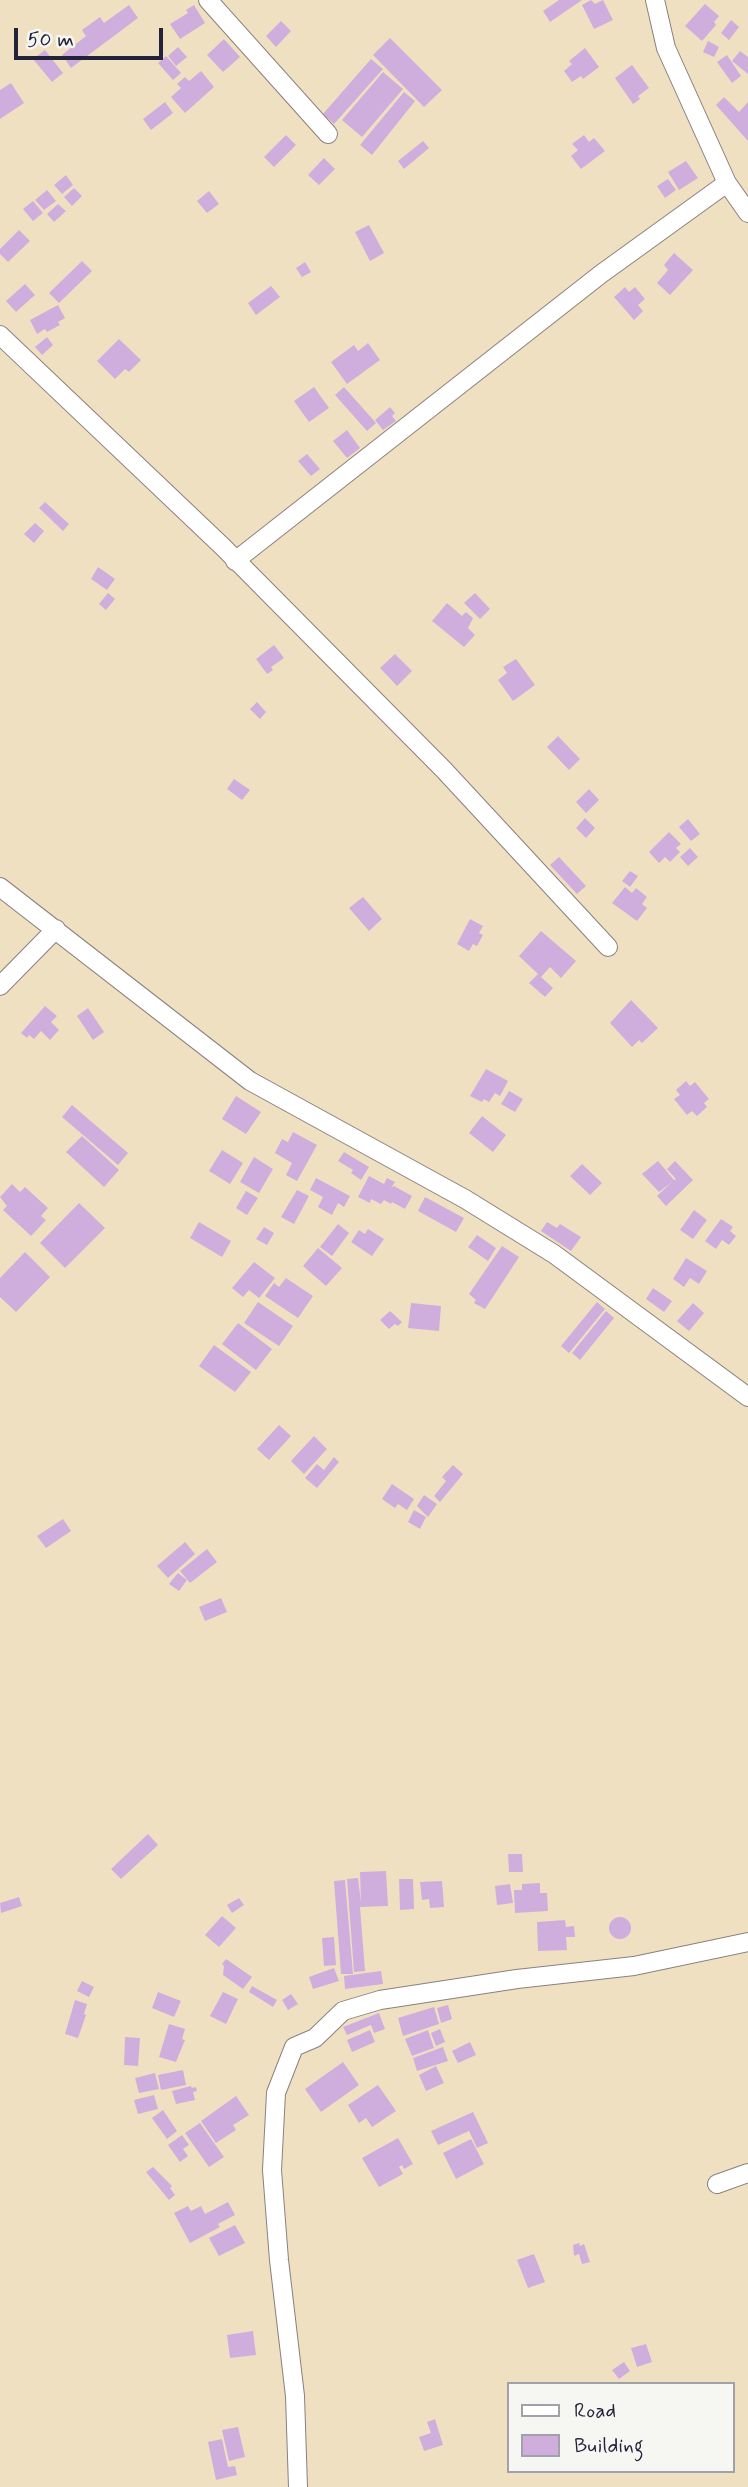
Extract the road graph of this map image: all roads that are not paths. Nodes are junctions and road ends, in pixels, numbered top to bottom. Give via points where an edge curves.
1 (208, 0) edge
2 (655, 0) edge
3 (328, 134) dead end
4 (727, 183) junction
5 (748, 213) edge
6 (0, 335) edge
7 (234, 561) junction
8 (0, 887) edge
9 (56, 929) junction
10 (608, 947) dead end
11 (0, 986) edge
12 (748, 1396) edge
13 (748, 1942) edge
14 (748, 2173) edge
15 (717, 2184) dead end
16 (298, 2487) edge

1 - 3 street
2 - 4 street via 666,48
4 - 5 street
4 - 7 street via 601,274
6 - 7 street
7 - 10 street via 444,770
8 - 9 street
9 - 11 street
9 - 12 street via 250,1081 465,1199 554,1254
13 - 16 street via 635,1966 380,2000 343,2011 315,2038 294,2047 276,2093 272,2170 295,2396
14 - 15 street

